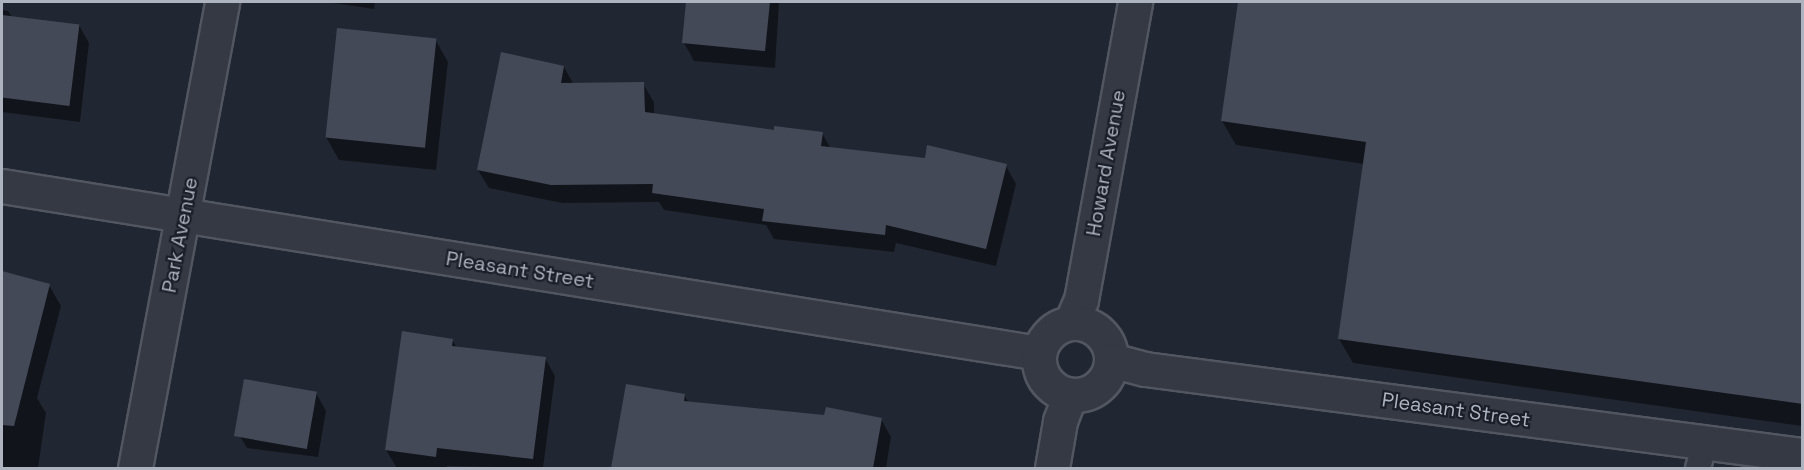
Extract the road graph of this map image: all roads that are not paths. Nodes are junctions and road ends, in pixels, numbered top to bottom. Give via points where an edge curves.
1 (222, 2) edge
2 (1129, 2) edge
3 (2, 186) edge
4 (184, 216) junction
5 (1071, 323) junction
6 (1040, 353) junction
7 (1111, 360) junction
8 (1070, 395) junction
9 (1702, 455) edge
10 (1803, 455) edge
11 (135, 468) edge
12 (1052, 468) edge

1 - 4 street, Park Avenue
2 - 5 street, Howard Avenue via 1082,300
3 - 4 street, Pleasant Street
4 - 6 street, Pleasant Street
4 - 11 street, Park Avenue
5 - 6 street via 1050,333
5 - 7 street via 1094,329 1103,337
6 - 8 street via 1039,365 1050,385
7 - 8 street via 1103,383 1094,391
7 - 9 street, Pleasant Street via 1145,369
8 - 12 street via 1060,422
9 - 10 street, Pleasant Street

